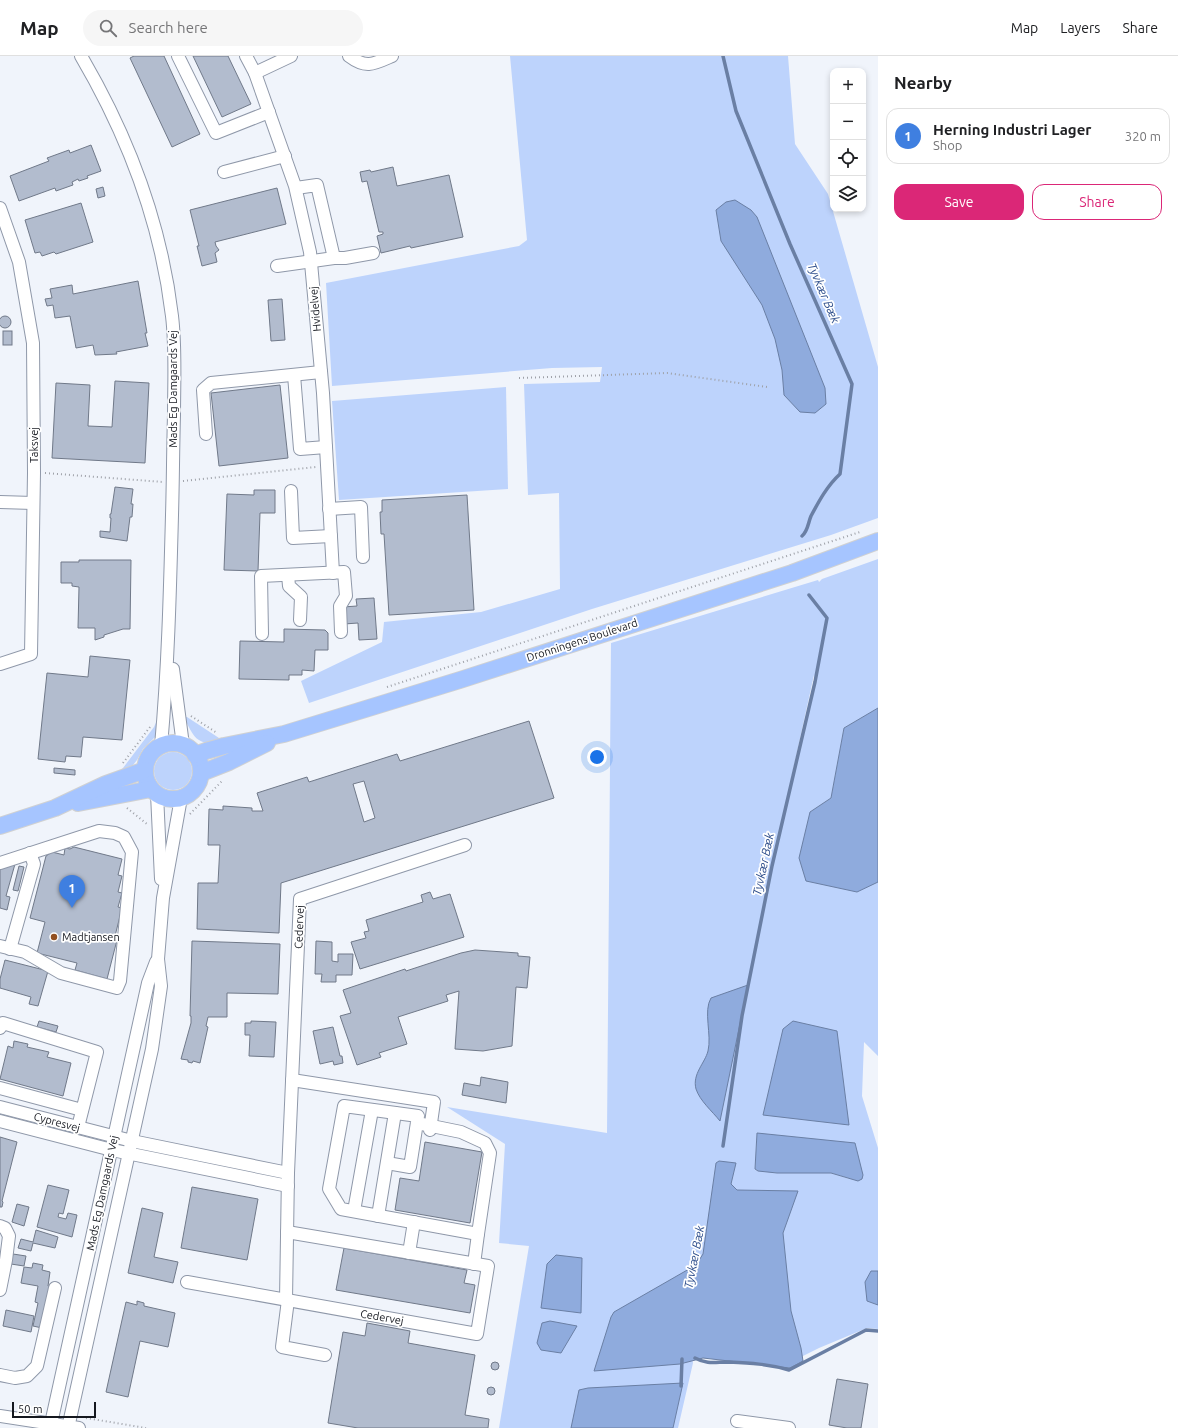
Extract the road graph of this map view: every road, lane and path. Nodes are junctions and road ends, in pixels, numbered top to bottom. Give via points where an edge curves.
1 (81, 56) edge
2 (178, 56) edge
3 (246, 56) edge
4 (291, 56) edge
5 (348, 56) edge
6 (392, 56) edge
7 (255, 72) junction
8 (269, 112) junction
9 (284, 156) junction
10 (224, 172) dead end
11 (296, 188) junction
12 (0, 208) edge
13 (373, 253) dead end
14 (334, 258) junction
15 (311, 261) junction
16 (277, 266) dead end
17 (321, 372) junction
18 (294, 375) junction
19 (519, 378) dead end
20 (767, 387) dead end
21 (206, 434) dead end
22 (326, 447) junction
23 (291, 491) dead end
24 (0, 502) edge
25 (34, 503) junction
26 (329, 509) junction
27 (863, 531) dead end
28 (331, 536) junction
29 (878, 541) edge
30 (363, 557) dead end
31 (333, 573) junction
32 (288, 575) junction
33 (300, 620) dead end
34 (341, 632) dead end
35 (262, 634) dead end
36 (169, 644) junction
37 (0, 664) edge
38 (386, 687) dead end
39 (179, 713) junction
40 (164, 715) junction
41 (284, 734) junction
42 (223, 741) junction
43 (161, 746) junction
44 (189, 750) junction
45 (229, 762) junction
46 (145, 770) junction
47 (200, 773) junction
48 (116, 782) junction
49 (154, 791) junction
50 (181, 798) junction
51 (190, 815) dead end
52 (148, 825) dead end
53 (0, 826) edge
54 (465, 845) dead end
55 (30, 854) junction
56 (0, 863) edge
57 (163, 898) junction
58 (5, 947) edge
59 (158, 959) junction
60 (0, 1028) edge
61 (292, 1080) junction
62 (0, 1088) edge
63 (0, 1107) edge
64 (82, 1110) junction
65 (372, 1110) junction
66 (395, 1113) junction
67 (0, 1120) edge
68 (417, 1123) junction
69 (78, 1127) junction
70 (430, 1128) junction
71 (115, 1137) junction
72 (132, 1141) junction
73 (112, 1150) junction
74 (129, 1153) junction
75 (387, 1163) junction
76 (288, 1173) junction
77 (288, 1186) junction
78 (354, 1211) junction
79 (378, 1216) junction
80 (414, 1222) junction
81 (0, 1226) edge
82 (287, 1232) junction
83 (478, 1234) junction
84 (409, 1252) junction
85 (474, 1264) junction
86 (187, 1282) dead end
87 (55, 1288) dead end
88 (0, 1290) edge
89 (287, 1300) junction
90 (325, 1355) dead end
91 (0, 1375) edge
92 (0, 1416) edge
93 (737, 1421) dead end
94 (50, 1426) edge
95 (72, 1427) edge
96 (789, 1428) edge

1 - 36 street, Mads Eg Damgaards Vej via 98,84 124,138 143,188 165,273 172,316 175,358 174,472
2 - 8 street via 216,133
3 - 7 street, Hvidelvej
4 - 7 street
5 - 6 street via 358,63 374,64
7 - 8 street, Hvidelvej
8 - 9 street, Hvidelvej
9 - 10 street
9 - 11 street, Hvidelvej
11 - 14 street via 317,185
11 - 15 street, Hvidelvej
12 - 25 street, Taksvej via 19,262 33,343
13 - 14 street
14 - 15 street
15 - 16 street
15 - 17 street, Hvidelvej
17 - 18 street
17 - 22 street, Hvidelvej
18 - 21 street via 211,382 204,390
18 - 22 street via 300,449
19 - 20 path via 667,374
22 - 26 street, Hvidelvej
23 - 28 street via 293,538
24 - 25 street
25 - 37 street, Taksvej via 31,654
26 - 28 street, Hvidelvej
26 - 30 street via 361,507
27 - 38 path
28 - 31 street, Hvidelvej
29 - 41 main road, Dronningens Boulevard via 792,573
31 - 32 street
31 - 34 street via 344,572 346,596 340,606
32 - 33 street via 288,586 301,597
32 - 35 street via 261,576
36 - 39 street, Mads Eg Damgaards Vej
36 - 40 street, Mads Eg Damgaards Vej
39 - 42 path via 188,714
39 - 44 street, Mads Eg Damgaards Vej
40 - 43 street, Mads Eg Damgaards Vej
40 - 48 path via 156,715 150,728 121,766
41 - 42 main road, Dronningens Boulevard
41 - 45 main road, Dronningens Boulevard
42 - 44 main road, Dronningens Boulevard via 206,751
43 - 44 main road via 172,744
43 - 46 main road via 147,760
44 - 47 main road via 200,764
45 - 47 main road, Dronningens Boulevard
45 - 51 path via 230,772
46 - 48 main road
46 - 49 main road via 146,780
47 - 50 main road via 198,784 191,793
48 - 49 main road
48 - 52 path via 124,805
48 - 53 main road via 55,808
49 - 50 main road via 168,799
49 - 57 street, Mads Eg Damgaards Vej
50 - 57 street, Mads Eg Damgaards Vej
54 - 61 street, Cedervej via 300,899
55 - 56 street
55 - 58 street via 34,864
55 - 58 street via 99,831 124,837 132,852 120,981 117,988 61,973 25,952
57 - 59 street, Mads Eg Damgaards Vej
59 - 71 street, Mads Eg Damgaards Vej via 148,983
59 - 72 street, Mads Eg Damgaards Vej via 161,986 152,1049
60 - 64 street via 3,1023 97,1052
61 - 70 street via 434,1102
61 - 76 street, Cedervej
62 - 64 street
63 - 69 street, Cypresvej
64 - 69 street
65 - 66 street
65 - 78 street
65 - 78 street via 344,1106 329,1189 341,1209
66 - 68 street via 418,1116
66 - 75 street
67 - 73 street, Cypresvej
68 - 70 street
68 - 75 street via 410,1167
69 - 71 street, Cypresvej
70 - 83 street via 461,1132 474,1137 484,1143 490,1153
71 - 72 street
71 - 73 street, Mads Eg Damgaards Vej
72 - 74 street, Mads Eg Damgaards Vej
72 - 76 street
73 - 74 street
73 - 94 street, Mads Eg Damgaards Vej
74 - 77 street
74 - 95 street, Mads Eg Damgaards Vej
75 - 79 street
76 - 77 street, Cedervej
77 - 82 street, Cedervej
78 - 79 street
79 - 80 street
80 - 83 street
80 - 84 street
81 - 88 street via 6,1228 9,1236
82 - 84 street
82 - 89 street, Cedervej
83 - 85 street
84 - 85 street
85 - 89 street, Cedervej via 488,1266 477,1334
86 - 89 street, Cedervej
87 - 91 street via 37,1366 27,1376 15,1378
89 - 90 street via 282,1347
92 - 94 street
93 - 96 street
94 - 95 street

